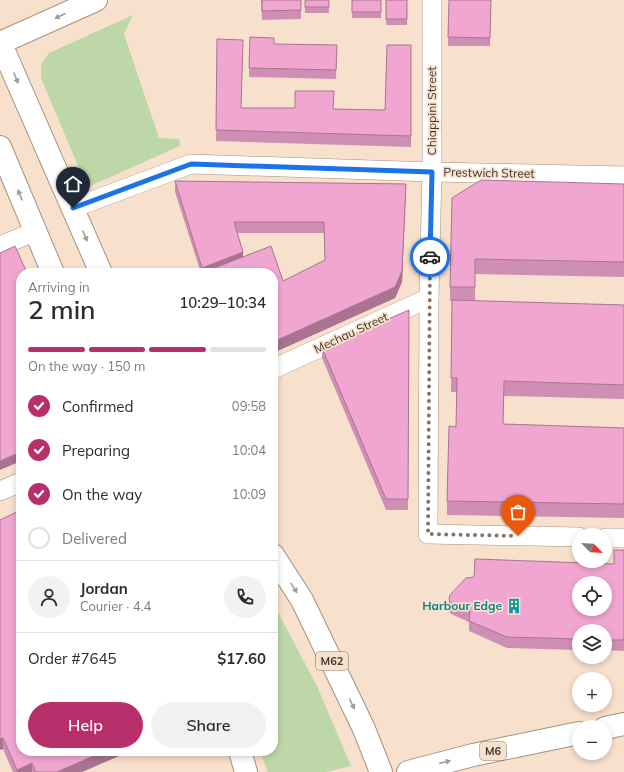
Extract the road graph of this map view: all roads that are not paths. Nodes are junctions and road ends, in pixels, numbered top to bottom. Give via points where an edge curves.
1 (96, 0) edge
2 (432, 0) edge
3 (0, 42) edge
4 (0, 147) edge
5 (432, 172) junction
6 (624, 176) edge
7 (73, 208) junction
8 (36, 231) junction
9 (0, 246) edge
10 (51, 268) edge
11 (99, 268) edge
12 (428, 298) junction
13 (278, 367) edge
14 (16, 484) edge
15 (0, 490) edge
16 (572, 537) edge
17 (612, 538) edge
18 (624, 538) edge
19 (278, 563) edge
20 (624, 724) edge
21 (612, 727) edge
22 (572, 734) edge
23 (241, 756) edge
24 (246, 772) edge
25 (381, 772) edge
26 (408, 772) edge

1 -> 3 main road
2 - 5 street, Chiappini Street
3 -> 7 main road
8 -> 4 main road
5 - 6 street, Prestwich Street
5 - 7 street, Prestwich Street via 191,164
5 - 12 street, Chiappini Street
7 -> 11 main road
8 - 9 street
8 - 10 main road
12 - 13 street, Mechau Street
12 - 16 street, Chiappini Street via 428,534
14 - 15 street
17 - 18 street
19 -> 25 main road, M62 via 302,600 364,729
20 - 21 main road
26 -> 22 main road, M6 via 473,755
23 - 24 main road

